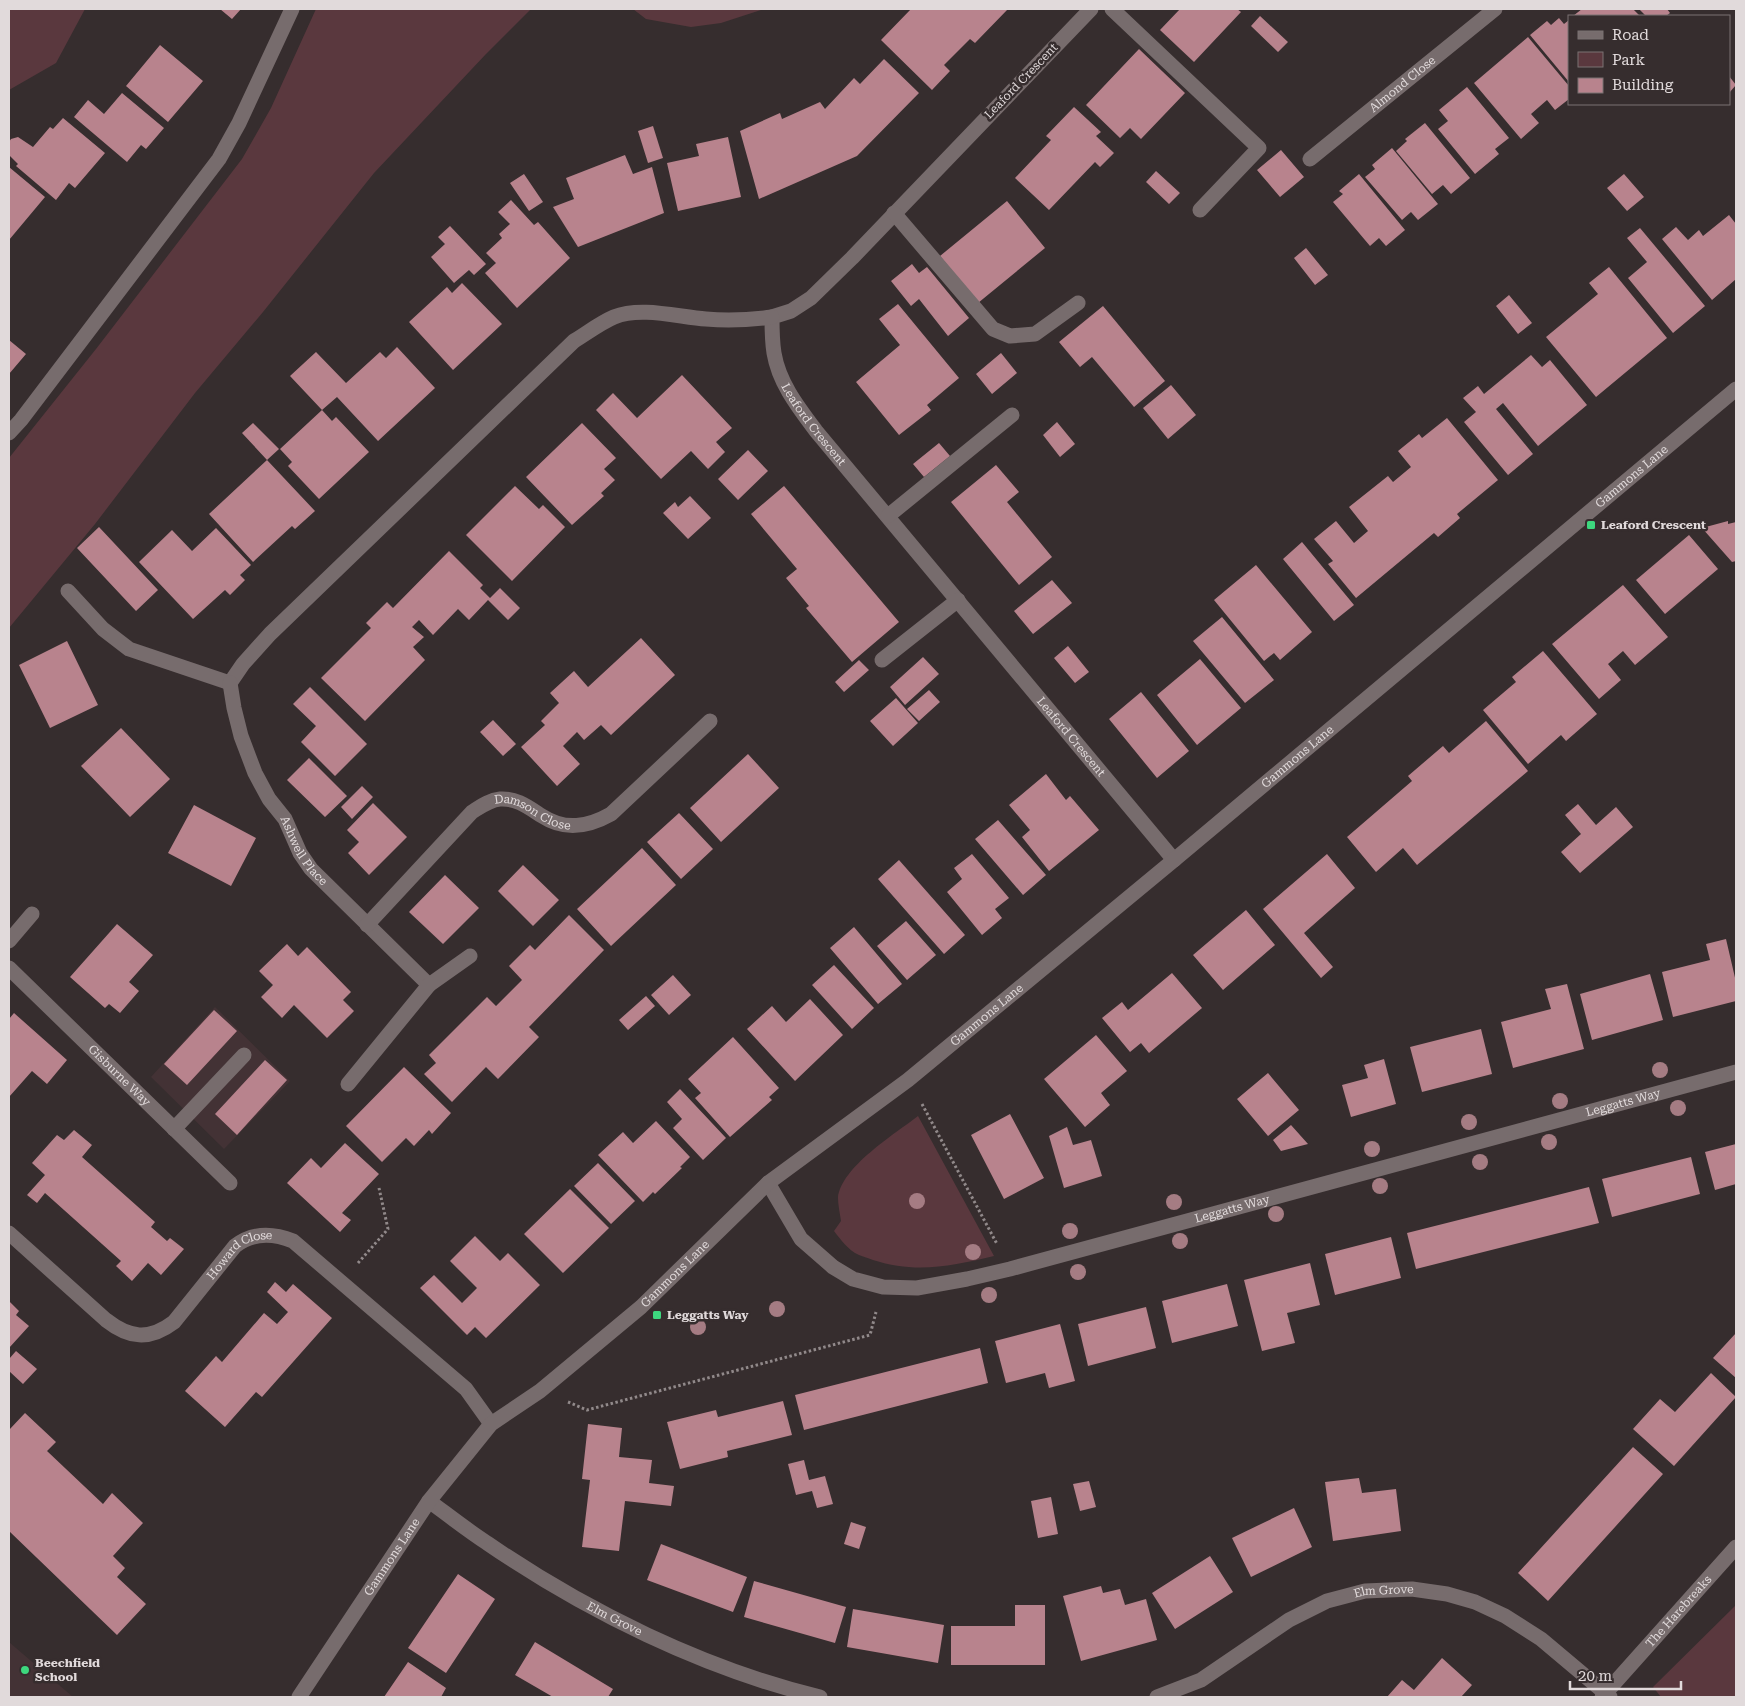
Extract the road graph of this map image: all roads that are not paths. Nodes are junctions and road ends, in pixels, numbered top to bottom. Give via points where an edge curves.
1 (292, 9) edge
2 (1091, 9) edge
3 (1112, 9) edge
4 (1495, 9) edge
5 (1310, 159) dead end
6 (1200, 210) dead end
7 (894, 213) junction
8 (1078, 303) dead end
9 (772, 318) junction
10 (1736, 389) edge
11 (1012, 414) dead end
12 (9, 433) edge
13 (888, 516) junction
14 (68, 591) dead end
15 (958, 600) junction
16 (882, 660) dead end
17 (230, 683) junction
18 (710, 721) dead end
19 (1174, 860) junction
20 (32, 914) dead end
21 (367, 925) junction
22 (9, 941) edge
23 (470, 956) dead end
24 (9, 968) edge
25 (429, 986) junction
26 (244, 1055) dead end
27 (1736, 1072) edge
28 (348, 1084) dead end
29 (174, 1129) junction
30 (230, 1183) dead end
31 (768, 1183) junction
32 (9, 1233) edge
33 (492, 1424) junction
34 (428, 1501) junction
35 (1736, 1547) edge
36 (1606, 1696) edge
37 (299, 1697) edge
38 (820, 1697) edge
39 (1157, 1697) edge

1 - 12 street via 219,159
2 - 7 street, Leaford Crescent
3 - 6 street via 1259,148
4 - 5 street, Almond Close
7 - 8 street via 993,329 1010,336 1035,334
7 - 9 street, Leaford Crescent via 811,298
9 - 13 street, Leaford Crescent via 774,353 793,400
9 - 17 street via 742,321 635,313 615,317 574,341 270,634
10 - 19 street, Gammons Lane
11 - 13 street
13 - 15 street, Leaford Crescent
14 - 17 street via 103,629 129,649
15 - 16 street
15 - 19 street, Leaford Crescent
17 - 21 street, Ashwell Place via 241,736 255,773 285,819 300,854
18 - 21 street, Damson Close via 611,814 599,821 566,826 524,803 499,799 488,802 472,812
19 - 31 street, Gammons Lane via 908,1080
20 - 22 street
21 - 25 street, Ashwell Place
23 - 25 street
24 - 29 street, Gisburne Way
25 - 28 street
26 - 29 street
27 - 31 street, Leggatts Way via 1010,1269 917,1288 883,1287 852,1279 833,1268 801,1239
29 - 30 street, Gisburne Way
31 - 33 street, Gammons Lane via 642,1307 540,1391
32 - 33 street, Howard Close via 120,1331 142,1335 174,1322 243,1240 268,1234 281,1236 293,1241 466,1389
33 - 34 street, Gammons Lane
34 - 37 street, Gammons Lane
34 - 38 street, Elm Grove via 488,1544 573,1596 642,1632 777,1687
35 - 36 street, The Harebreaks
36 - 39 street, Elm Grove via 1541,1639 1506,1616 1448,1594 1412,1589 1365,1591 1327,1601 1289,1620 1201,1680

